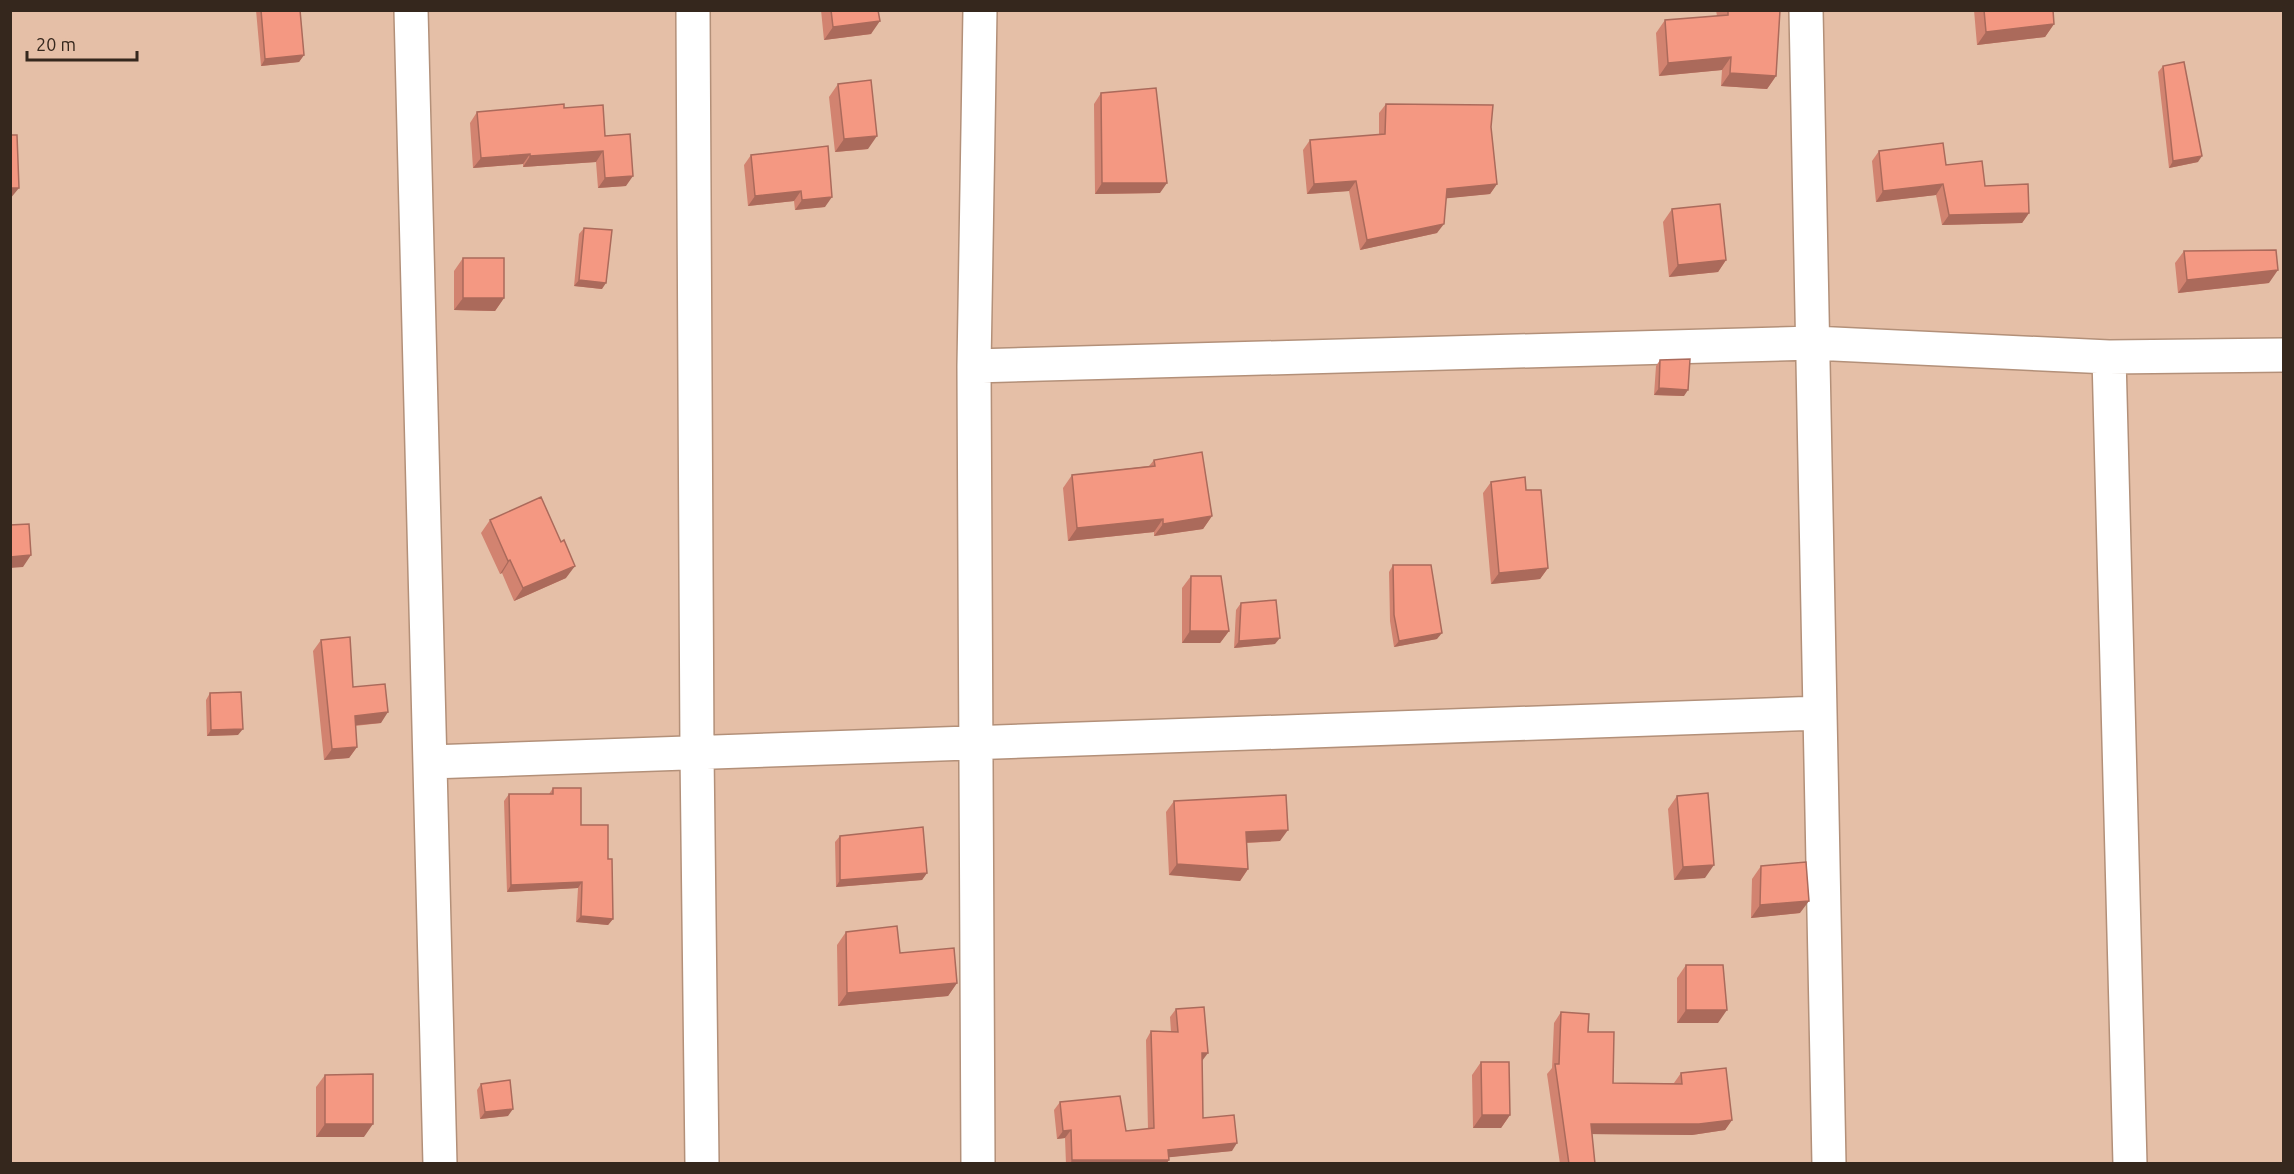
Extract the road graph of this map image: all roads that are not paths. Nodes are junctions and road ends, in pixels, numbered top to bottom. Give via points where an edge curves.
1 (411, 10) edge
2 (693, 10) edge
3 (980, 10) edge
4 (1806, 10) edge
5 (1813, 343) junction
6 (2283, 356) edge
7 (2109, 357) junction
8 (974, 366) junction
9 (1820, 713) junction
10 (976, 744) junction
11 (697, 753) junction
12 (430, 762) junction
13 (440, 1164) edge
14 (702, 1164) edge
15 (978, 1164) edge
16 (1829, 1164) edge
17 (2130, 1164) edge

1 - 12 street
2 - 11 street
3 - 8 street
4 - 5 street
5 - 7 street
5 - 8 street
5 - 9 street
6 - 7 street
7 - 17 street
8 - 10 street
9 - 10 street
9 - 16 street
10 - 11 street
10 - 15 street
11 - 12 street
11 - 14 street
12 - 13 street

